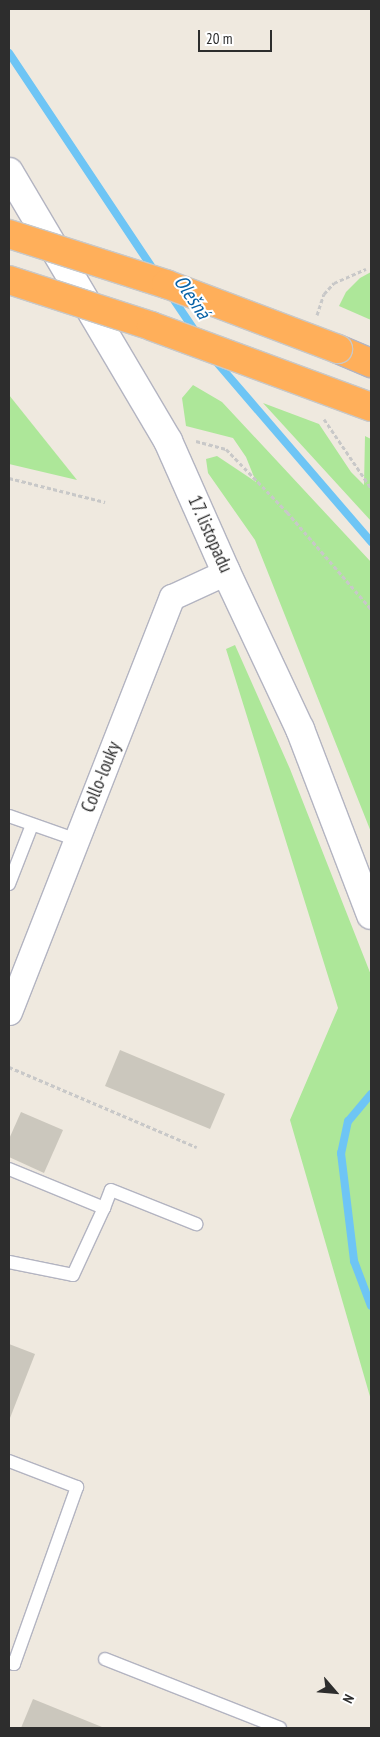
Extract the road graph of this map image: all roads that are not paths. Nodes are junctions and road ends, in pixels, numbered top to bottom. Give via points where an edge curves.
1 (9, 172) edge
2 (9, 234) edge
3 (9, 280) edge
4 (371, 362) edge
5 (371, 408) edge
6 (226, 572) junction
7 (9, 816) edge
8 (32, 824) junction
9 (76, 840) junction
10 (9, 884) edge
11 (371, 915) edge
12 (9, 1012) edge
13 (9, 1169) edge
14 (104, 1208) junction
15 (196, 1224) dead end
16 (9, 1262) edge
17 (9, 1460) edge
18 (105, 1659) dead end
19 (9, 1662) edge
20 (280, 1728) edge

1 - 6 main road, 17. listopadu via 168,440
2 - 4 highway, bridge via 166,284
3 - 5 highway, bridge via 151,326
6 - 9 street, Collo-louky via 172,597
6 - 11 main road, 17. listopadu via 300,729
7 - 8 lane
8 - 9 lane
8 - 10 lane
9 - 12 street, Collo-louky
13 - 14 lane
14 - 15 lane via 111,1190
14 - 16 lane via 73,1275
17 - 19 lane via 77,1486 14,1664
18 - 20 lane

